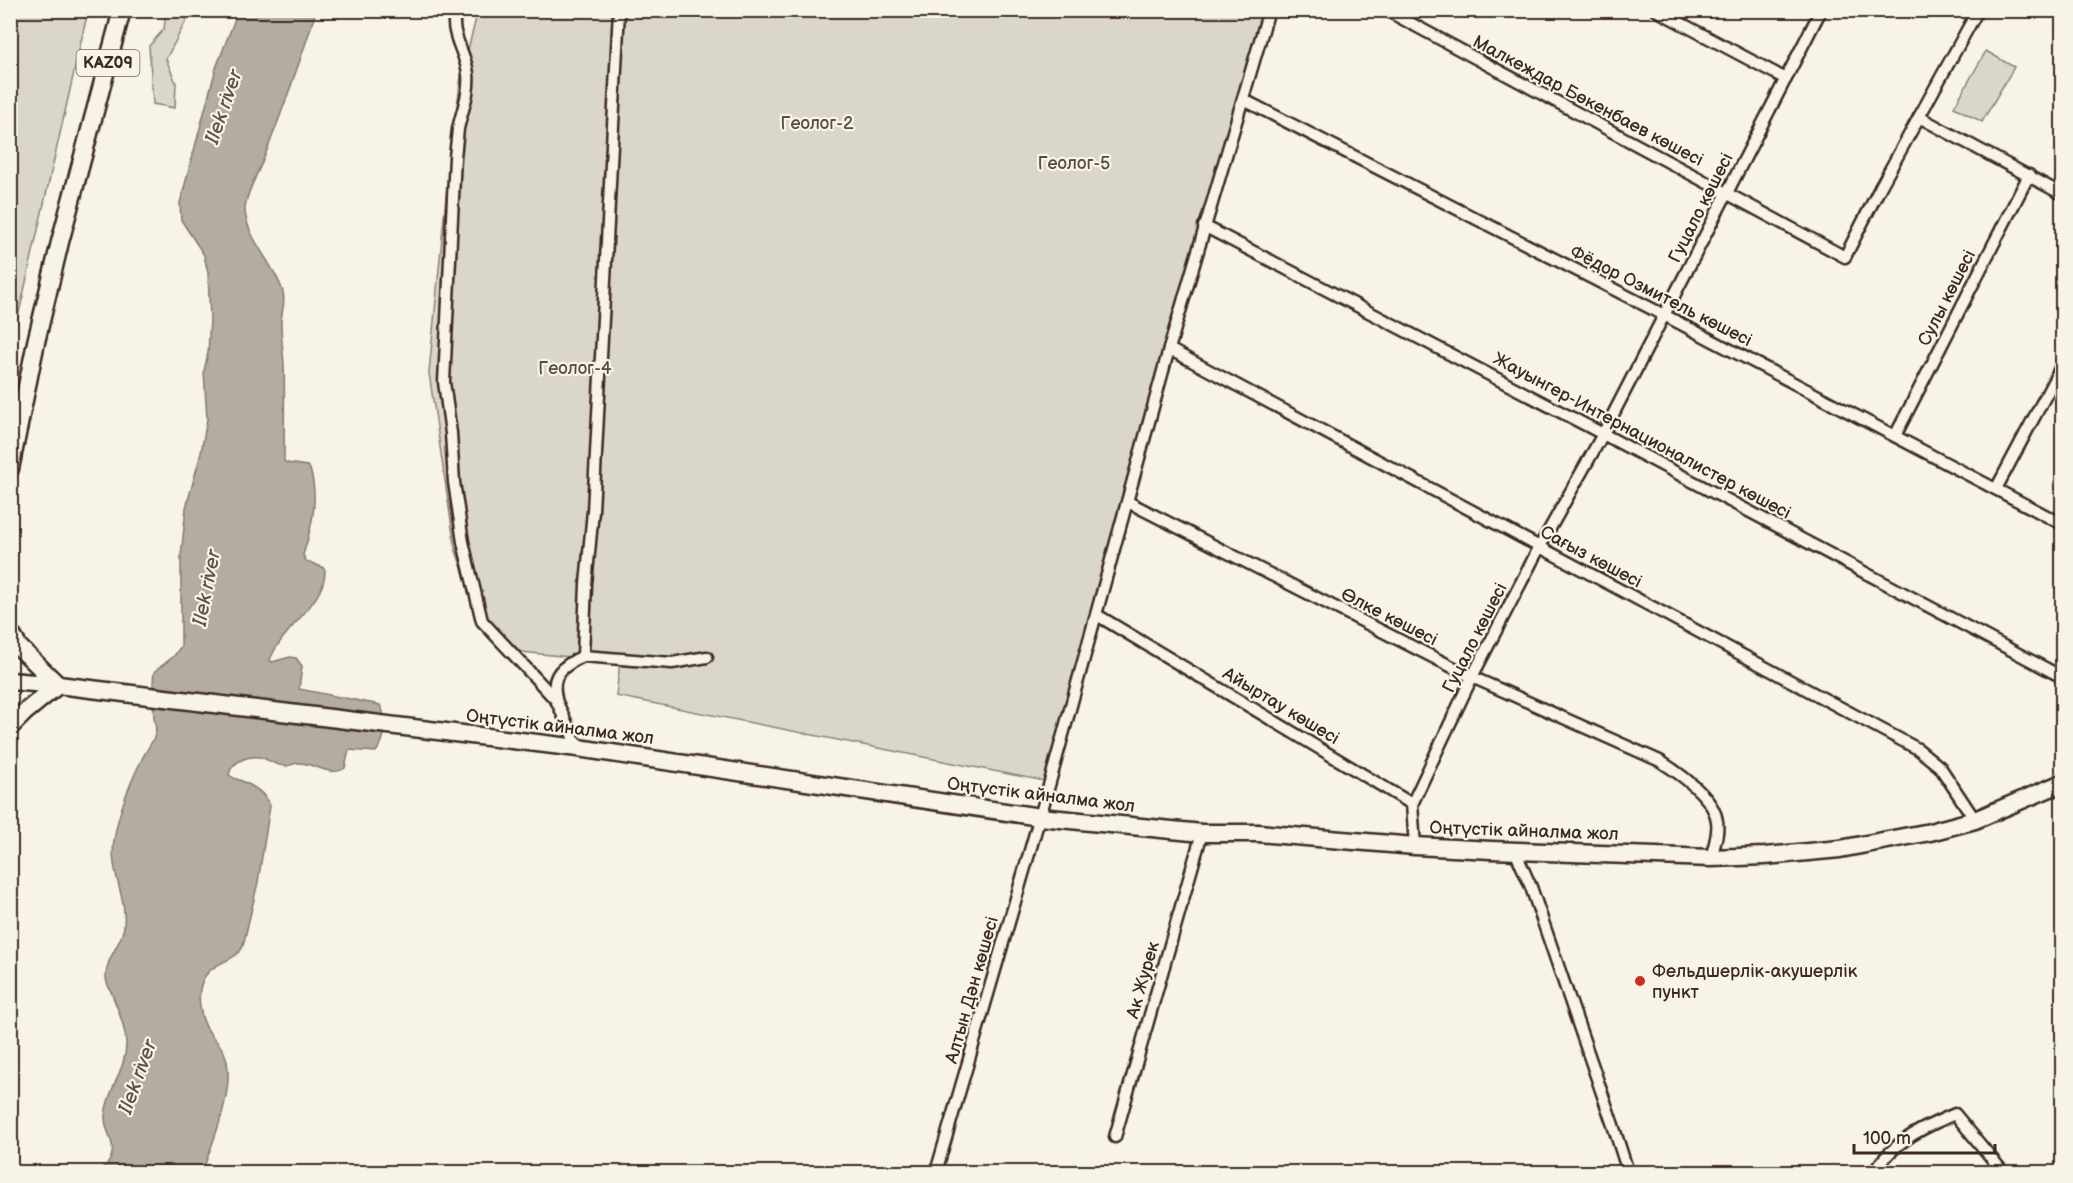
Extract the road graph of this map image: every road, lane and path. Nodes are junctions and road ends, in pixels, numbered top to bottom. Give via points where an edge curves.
1 (122, 10) edge
2 (456, 10) edge
3 (619, 10) edge
4 (1269, 10) edge
5 (1386, 10) edge
6 (1656, 10) edge
7 (1821, 10) edge
8 (1978, 10) edge
9 (1786, 79) junction
10 (1244, 100) junction
11 (1919, 117) junction
12 (2029, 176) junction
13 (1726, 194) junction
14 (2062, 194) edge
15 (1204, 226) junction
16 (1664, 315) junction
17 (1169, 350) junction
18 (2062, 365) edge
19 (1603, 434) junction
20 (1895, 436) junction
21 (10, 469) edge
22 (1996, 489) junction
23 (1128, 502) junction
24 (2062, 524) edge
25 (1539, 548) junction
26 (1097, 615) junction
27 (10, 632) edge
28 (583, 656) junction
29 (707, 657) dead end
30 (1472, 677) junction
31 (2062, 677) edge
32 (10, 681) edge
33 (63, 686) junction
34 (556, 700) junction
35 (10, 727) edge
36 (578, 748) junction
37 (2062, 783) edge
38 (1412, 804) junction
39 (1040, 817) junction
40 (1975, 819) junction
41 (1202, 833) junction
42 (1415, 846) junction
43 (1515, 851) junction
44 (1711, 858) junction
45 (1115, 1137) dead end
46 (936, 1173) edge
47 (1628, 1173) edge
48 (1874, 1173) edge
49 (2003, 1173) edge

1 - 21 highway, KAZ09 via 60,242
2 - 34 street via 453,28 468,75 454,157 444,365 454,482 482,621
3 - 28 street
4 - 10 street, Алтын Дән көшесі
5 - 13 street, Малкеждар Бөкенбаев көшесі
6 - 9 street
7 - 9 street, Гуцало көшесі
8 - 11 street, Малкеждар Бөкенбаев көшесі
9 - 13 street, Гуцало көшесі
10 - 15 street, Алтын Дән көшесі
10 - 16 street, Фёдор Озмитель көшесі
11 - 12 street
11 - 13 street, Малкеждар Бөкенбаев көшесі via 1845,257
12 - 14 street
12 - 20 street, Сулы көшесі
13 - 16 street, Гуцало көшесі
15 - 17 street, Алтын Дән көшесі
15 - 19 street, Жауынгер-Интернационалистер көшесі
16 - 19 street, Гуцало көшесі
16 - 20 street, Фёдор Озмитель көшесі
17 - 23 street, Алтын Дән көшесі
17 - 25 street, Сағыз көшесі
18 - 22 street
19 - 25 street, Гуцало көшесі
19 - 31 street, Жауынгер-Интернационалистер көшесі
20 - 22 street, Фёдор Озмитель көшесі
22 - 24 street, Фёдор Озмитель көшесі
23 - 26 street, Алтын Дән көшесі
23 - 30 street, Өлке көшесі
25 - 30 street, Гуцало көшесі
25 - 40 street, Сағыз көшесі via 1918,749 1940,767
26 - 38 street, Айыртау көшесі
26 - 39 street, Алтын Дән көшесі
27 - 33 highway via 19,647
28 - 29 street via 672,663
28 - 34 street via 557,674 553,686
30 - 38 street, Гуцало көшесі
30 - 44 street, Өлке көшесі via 1660,761 1680,774 1714,812 1718,831
32 - 33 highway, Оңтүстік айналма жол
33 - 35 highway
33 - 36 highway, Оңтүстік айналма жол
34 - 36 street
36 - 39 highway, Оңтүстік айналма жол
37 - 40 highway, Оңтүстік айналма жол
38 - 42 street
39 - 41 highway, Оңтүстік айналма жол
39 - 46 street, Алтын Дән көшесі
40 - 44 highway, Оңтүстік айналма жол via 1840,849
41 - 42 highway, Оңтүстік айналма жол via 1258,833
41 - 45 street, Ак Журек
42 - 43 highway, Оңтүстік айналма жол
43 - 44 highway, Оңтүстік айналма жол
43 - 47 street
48 - 49 street via 1914,1132 1955,1114

